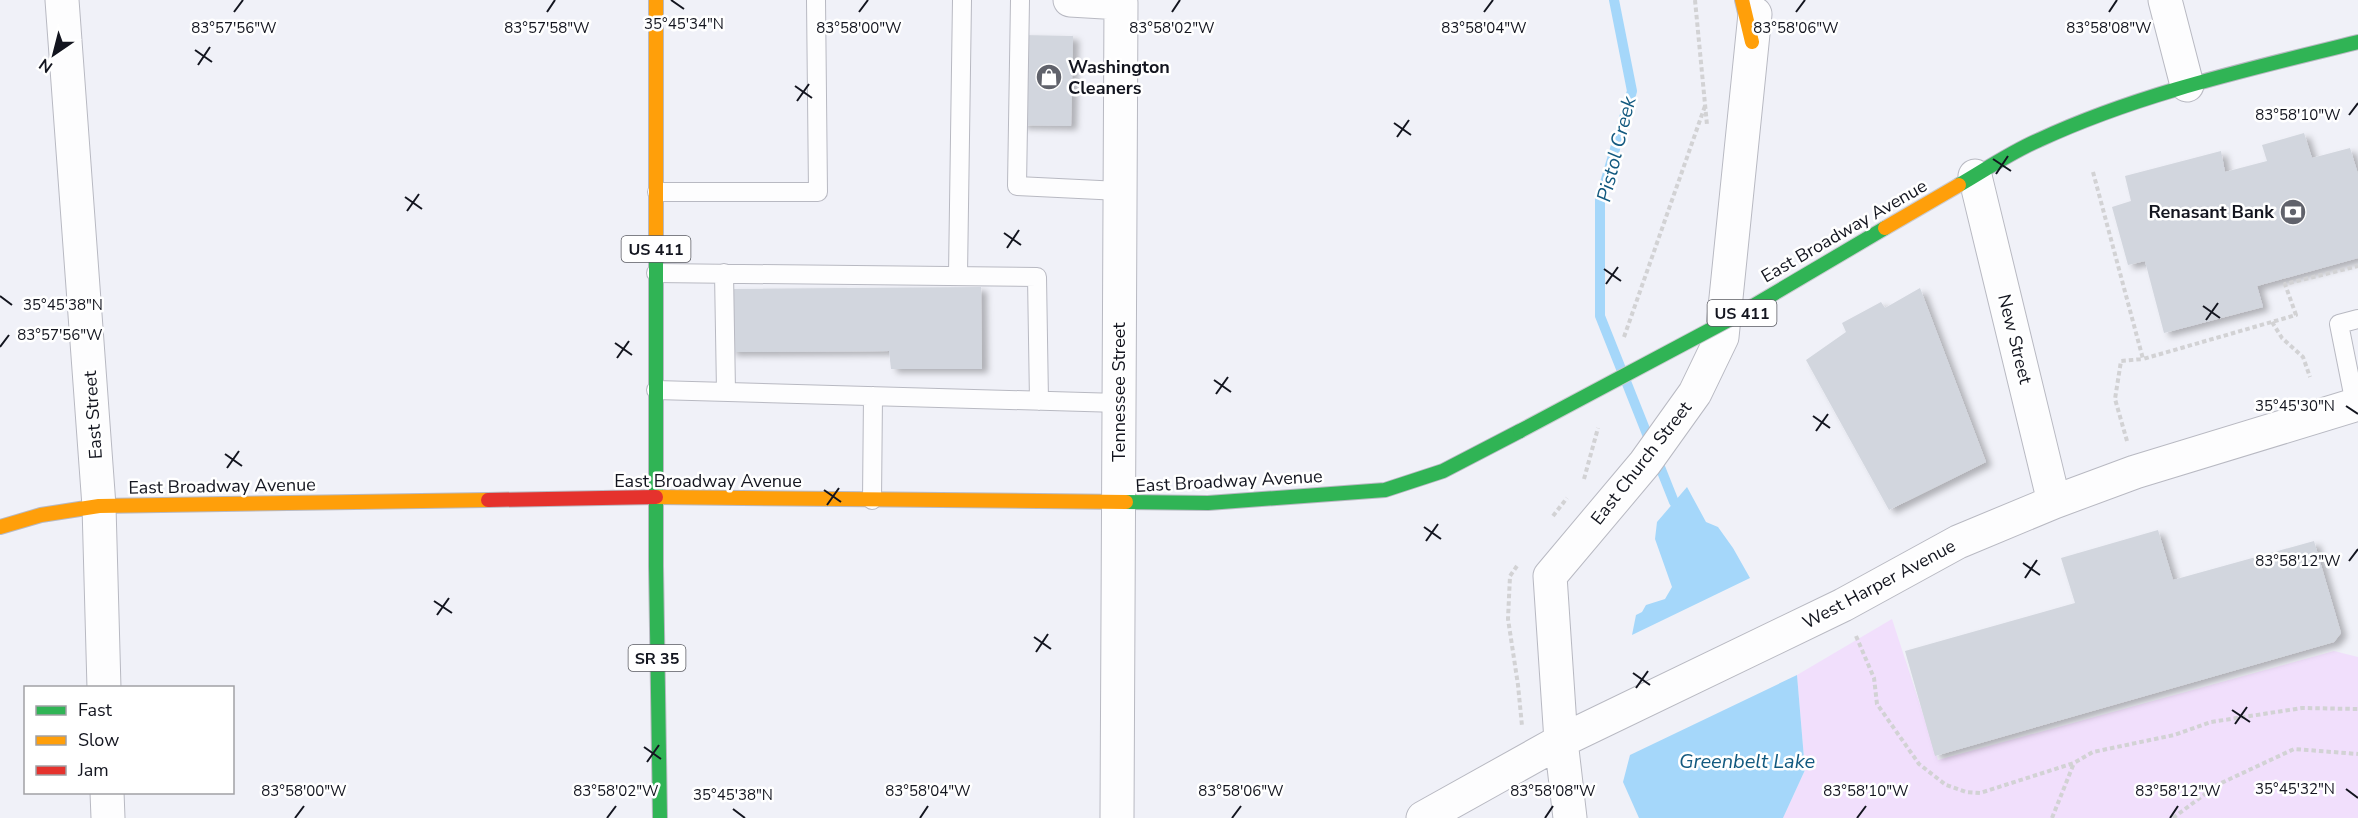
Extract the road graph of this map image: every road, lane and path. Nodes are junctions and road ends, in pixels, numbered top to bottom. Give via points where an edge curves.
1 (62, 0) edge
2 (656, 0) edge
3 (816, 0) edge
4 (962, 0) edge
5 (1020, 0) edge
6 (1070, 0) edge
7 (1742, 0) edge
8 (1756, 0) edge
9 (2165, 0) edge
10 (1752, 42) junction
11 (2358, 42) edge
12 (2187, 85) junction
13 (1705, 105) dead end
14 (2094, 172) dead end
15 (1967, 180) junction
16 (1120, 191) junction
17 (657, 192) junction
18 (2358, 266) edge
19 (656, 273) junction
20 (724, 273) junction
21 (958, 275) junction
22 (2358, 319) edge
23 (2272, 322) junction
24 (1623, 339) dead end
25 (2143, 359) junction
26 (2310, 377) dead end
27 (656, 390) junction
28 (726, 391) junction
29 (873, 396) junction
30 (1039, 401) junction
31 (1119, 403) junction
32 (2356, 404) edge
33 (2135, 471) junction
34 (656, 497) junction
35 (872, 500) junction
36 (2054, 502) junction
37 (1118, 503) junction
38 (99, 507) junction
39 (0, 527) edge
40 (1843, 605) junction
41 (104, 686) edge
42 (2358, 709) edge
43 (1561, 741) junction
44 (2358, 754) edge
45 (2074, 763) junction
46 (107, 794) edge
47 (108, 818) edge
48 (660, 818) edge
49 (1117, 818) edge
50 (1423, 818) edge
51 (1570, 818) edge
52 (2052, 818) edge
53 (2173, 818) edge

1 - 38 street, East Street
2 - 17 main road, US 411
3 - 17 lane via 818,192
4 - 21 lane
5 - 16 lane via 1017,186
6 - 16 street, Tennessee Street via 1121,3
7 - 10 main road
8 - 10 street, East Church Street
9 - 12 street
10 - 43 street, East Church Street via 1722,337 1695,393 1645,464 1550,576
11 - 12 main road, East Broadway Avenue / US 411
12 - 15 main road, East Broadway Avenue / US 411 via 2041,139
13 - 24 path
14 - 25 path
15 - 36 street, New Street
15 - 37 main road, East Broadway Avenue / US 411, bridge via 1736,316 1443,471 1385,490 1208,503
16 - 31 street, Tennessee Street
17 - 19 main road, US 411
18 - 23 path via 2285,284 2296,315
19 - 20 lane
19 - 27 main road, US 411
20 - 21 lane
20 - 28 lane
21 - 30 lane via 1037,277
22 - 32 lane via 2339,324
23 - 25 path
23 - 26 path via 2302,357
25 - 33 path via 2121,361 2115,399
27 - 28 lane
27 - 34 main road, US 411
28 - 29 lane
29 - 30 lane
29 - 35 lane
30 - 31 lane
31 - 37 street, Tennessee Street
32 - 33 street, West Harper Avenue
33 - 36 street, West Harper Avenue
34 - 35 main road, East Broadway Avenue / US 411
34 - 38 main road, East Broadway Avenue
34 - 48 main road, SR 35
35 - 37 main road, East Broadway Avenue / US 411
36 - 40 street, West Harper Avenue via 1958,542
37 - 49 street, Tennessee Street
38 - 39 main road, East Broadway Avenue via 41,515
38 - 41 street, East Street
40 - 43 street, West Harper Avenue
40 - 45 path via 1874,678 1877,704 1919,764 1946,785 1980,793
42 - 45 path via 2302,708 2211,722 2174,735 2093,752
43 - 50 street, West Harper Avenue
43 - 51 street, East Church Street
44 - 53 path via 2294,749 2217,785
45 - 52 path
46 - 47 street

